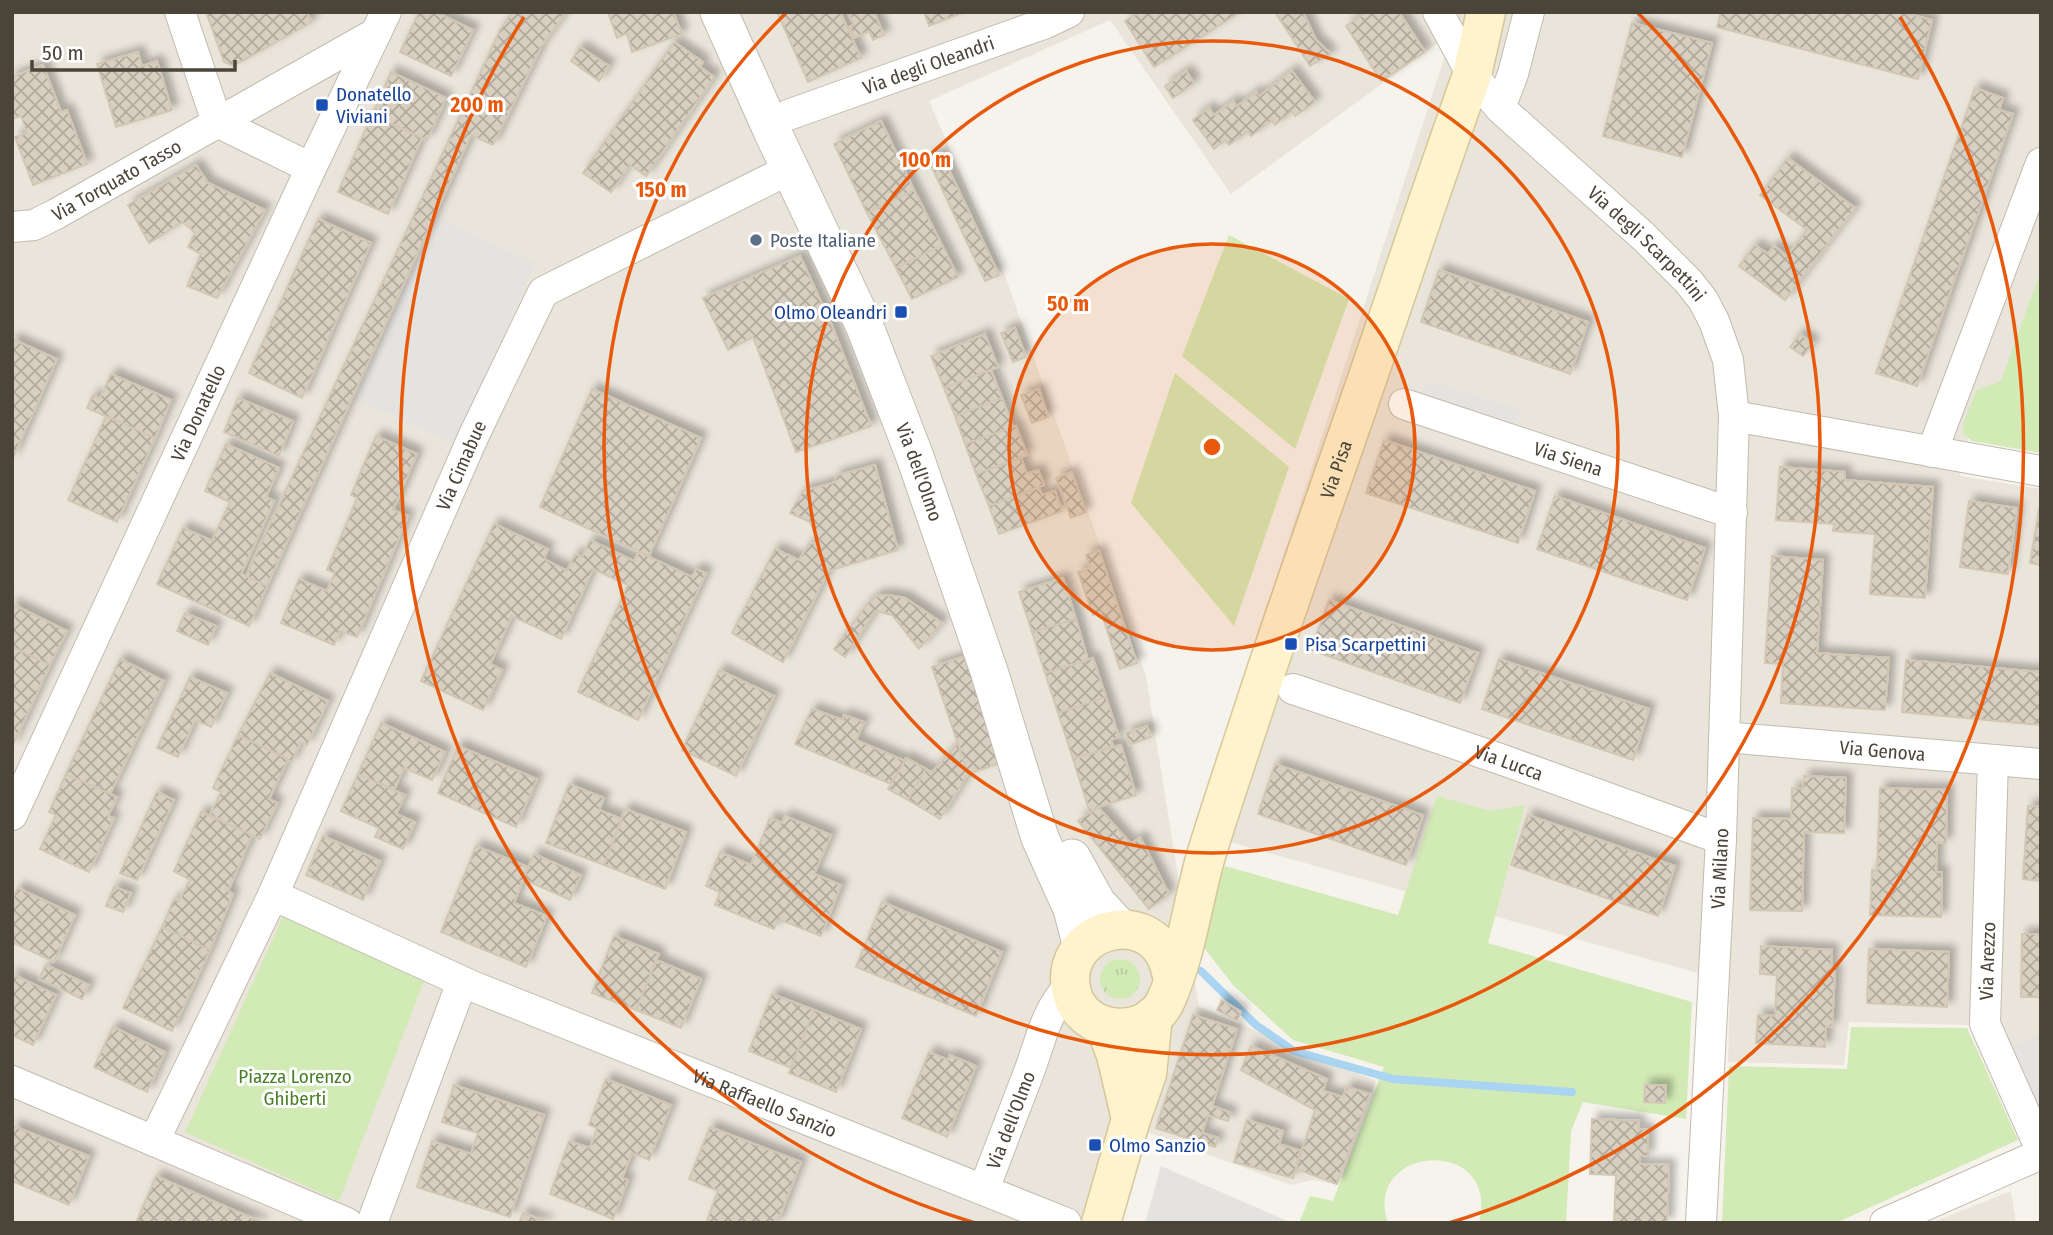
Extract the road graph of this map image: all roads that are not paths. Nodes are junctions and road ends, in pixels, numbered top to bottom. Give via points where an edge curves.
1 (180, 12) edge
2 (719, 12) edge
3 (741, 12) edge
4 (1069, 12) edge
5 (1438, 12) edge
6 (1486, 12) edge
7 (1529, 12) edge
8 (381, 22) edge
9 (1472, 75) junction
10 (1500, 108) junction
11 (788, 115) junction
12 (216, 122) junction
13 (2041, 163) edge
14 (311, 168) junction
15 (790, 169) junction
16 (12, 227) edge
17 (1404, 404) dead end
18 (1734, 416) junction
19 (1932, 452) junction
20 (2041, 471) edge
21 (1732, 513) junction
22 (1293, 689) dead end
23 (1724, 737) junction
24 (1993, 760) junction
25 (2041, 765) edge
26 (12, 815) edge
27 (1721, 839) junction
28 (1205, 860) junction
29 (273, 895) junction
30 (1134, 932) junction
31 (1082, 947) junction
32 (1173, 979) junction
33 (462, 982) junction
34 (1071, 984) junction
35 (1153, 1016) junction
36 (1098, 1022) junction
37 (1037, 1052) junction
38 (12, 1081) edge
39 (1131, 1119) junction
40 (154, 1141) junction
41 (2041, 1152) edge
42 (984, 1189) junction
43 (347, 1223) edge
44 (372, 1223) edge
45 (1066, 1223) edge
46 (1101, 1223) edge
47 (1701, 1223) edge
48 (1885, 1223) edge

1 - 12 street
2 - 15 street, Via dell'Olmo
3 - 11 street, Via dell'Olmo
4 - 11 street, Via degli Oleandri
5 - 9 street, Via degli Scarpettini
6 - 9 main road, Via Pisa
7 - 10 street
8 - 12 street, Via Torquato Tasso
8 - 14 street, Via Donatello
9 - 10 street, Via degli Scarpettini
9 - 28 main road, Via Pisa
10 - 18 street, Via degli Scarpettini via 1636,229 1703,300 1728,360
11 - 30 street, Via dell'Olmo via 886,319 927,419 1073,860 1097,903
12 - 14 street
12 - 16 street, Via Torquato Tasso via 56,214 34,225
13 - 19 street
14 - 26 street, Via Donatello
15 - 29 street, Via Cimabue via 543,292 474,435
15 - 31 street, Via dell'Olmo via 864,327 915,457 989,671 1040,838 1072,909
17 - 21 street, Via Siena
18 - 19 street
18 - 21 street, Via degli Scarpettini
19 - 20 street
21 - 23 street, Via Milano
22 - 27 street, Via Lucca
23 - 24 street, Via Genova
23 - 27 street, Via Milano
24 - 25 street, Via Genova
24 - 41 street, Via Arezzo via 1985,1024
27 - 47 street, Via Milano
28 - 30 main road, Via Pisa via 1158,927
28 - 32 main road, Via Pisa
29 - 33 street
29 - 40 street
30 - 31 main road via 1100,934
30 - 32 main road, Via dell'Olmo via 1163,951
31 - 34 main road, Via dell'Olmo
32 - 35 main road via 1163,1007
33 - 42 street, Via Raffaello Sanzio
33 - 44 street
34 - 36 main road via 1072,995
34 - 37 street, Via dell'Olmo via 1051,1009
35 - 36 main road, Via dell'Olmo via 1128,1029
35 - 39 main road via 1147,1074
36 - 37 street, Via dell'Olmo via 1077,1023
36 - 39 main road via 1116,1055
37 - 42 street, Via dell'Olmo
38 - 40 street
39 - 46 main road
40 - 43 street
41 - 48 street
42 - 45 street, Via Raffaello Sanzio

